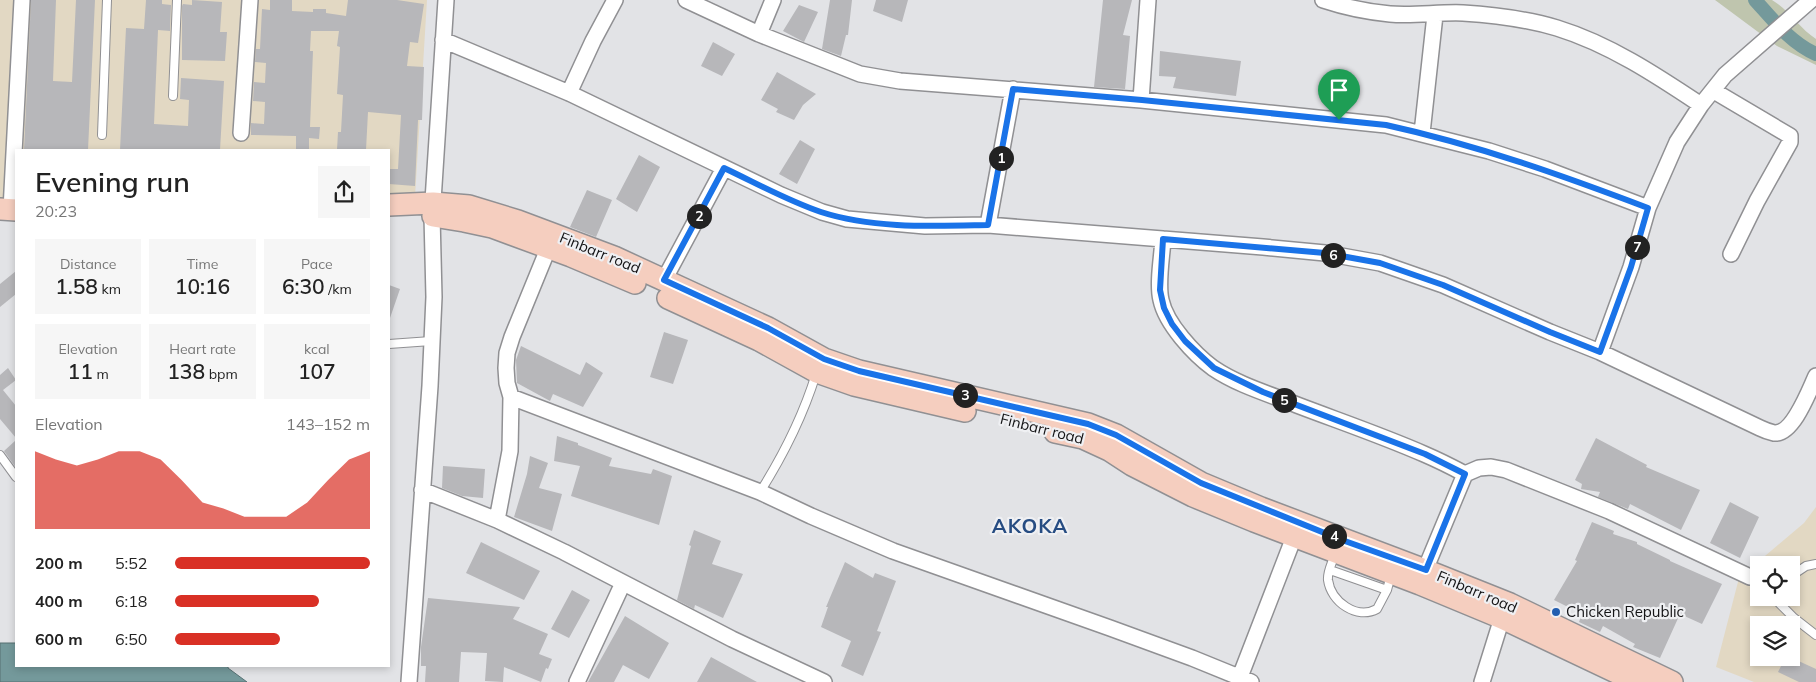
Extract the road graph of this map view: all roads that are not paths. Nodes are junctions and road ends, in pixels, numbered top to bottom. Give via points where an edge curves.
1 (22, 0) edge
2 (107, 0) edge
3 (177, 0) edge
4 (250, 0) edge
5 (446, 0) edge
6 (615, 0) edge
7 (686, 0) edge
8 (773, 0) edge
9 (1148, 0) edge
10 (1323, 0) edge
11 (1805, 5) edge
12 (1442, 9) edge
13 (759, 34) junction
14 (443, 40) junction
15 (1013, 89) junction
16 (1714, 91) junction
17 (569, 93) junction
18 (173, 96) dead end
19 (1142, 100) junction
20 (1701, 105) junction
21 (241, 133) dead end
22 (1422, 133) junction
23 (102, 135) dead end
24 (724, 168) junction
25 (390, 205) edge
26 (1648, 208) junction
27 (432, 210) junction
28 (9, 213) edge
29 (467, 213) junction
30 (390, 218) edge
31 (988, 225) junction
32 (1163, 239) junction
33 (548, 249) junction
34 (1731, 254) dead end
35 (664, 280) junction
36 (431, 341) junction
37 (390, 344) edge
38 (1600, 352) junction
39 (817, 372) junction
40 (1816, 376) edge
41 (511, 397) junction
42 (0, 455) edge
43 (1465, 474) junction
44 (15, 476) edge
45 (422, 490) junction
46 (760, 492) junction
47 (497, 520) junction
48 (1294, 537) junction
49 (1332, 562) junction
50 (1816, 564) edge
51 (1426, 570) junction
52 (1800, 570) edge
53 (1750, 578) edge
54 (1389, 582) junction
55 (623, 583) junction
56 (1782, 606) edge
57 (1502, 618) junction
58 (1816, 635) edge
59 (1603, 656) junction
60 (1243, 680) edge
61 (410, 682) edge
62 (577, 682) edge
63 (824, 682) edge
64 (1482, 682) edge
65 (1637, 682) edge
66 (1672, 682) edge

1 - 28 street
2 - 23 lane
3 - 18 lane
4 - 21 street
5 - 14 street
6 - 17 street
7 - 13 street
8 - 13 street
9 - 19 street
10 - 12 street via 1390,14
11 - 16 street via 1725,75
12 - 20 street via 1559,29 1622,56
12 - 22 street
13 - 15 street via 860,74 900,81
14 - 17 street
14 - 27 street
15 - 19 street
15 - 31 street
16 - 20 street
16 - 34 street via 1790,136 1790,142
17 - 24 street
19 - 22 street via 1386,125
20 - 26 street via 1677,142
22 - 26 street via 1545,169
24 - 31 street via 781,196 847,218 925,226
24 - 35 street
25 - 27 main road
26 - 38 street via 1631,267
27 - 29 main road
27 - 30 main road
27 - 36 street via 434,297
29 - 33 main road, Finbarr road via 492,227
29 - 35 main road, Finbarr road via 498,214 577,242
31 - 32 street
32 - 38 street via 1316,252 1380,263 1443,285
32 - 43 street via 1160,290 1164,308 1185,341 1214,368 1263,392 1425,454
33 - 39 main road, Finbarr road via 608,270 759,340
33 - 41 street via 507,353 507,383
35 - 51 main road, Finbarr road via 768,328 824,359 859,371 1088,424 1116,435 1201,483
36 - 37 lane
36 - 45 street
38 - 40 street via 1775,433 1792,424
39 - 46 lane via 782,456
39 - 48 main road, Finbarr road via 854,385 1083,438 1193,496
41 - 46 street
41 - 47 street via 510,451
42 - 44 lane
43 - 51 street
43 - 53 street via 1485,467 1506,470 1609,511
45 - 47 street
45 - 61 street
46 - 60 street via 893,551 1110,628
47 - 55 street
48 - 49 main road, Finbarr road
48 - 60 street
49 - 54 main road, Finbarr road
49 - 54 lane via 1329,584 1346,608 1366,613 1378,609
50 - 52 lane
51 - 59 main road, Finbarr road via 1510,604
54 - 57 main road, Finbarr road
55 - 62 street
55 - 63 street
56 - 58 lane
57 - 59 main road, Finbarr road
57 - 64 street
59 - 65 main road, Finbarr road
59 - 66 main road, Finbarr road

